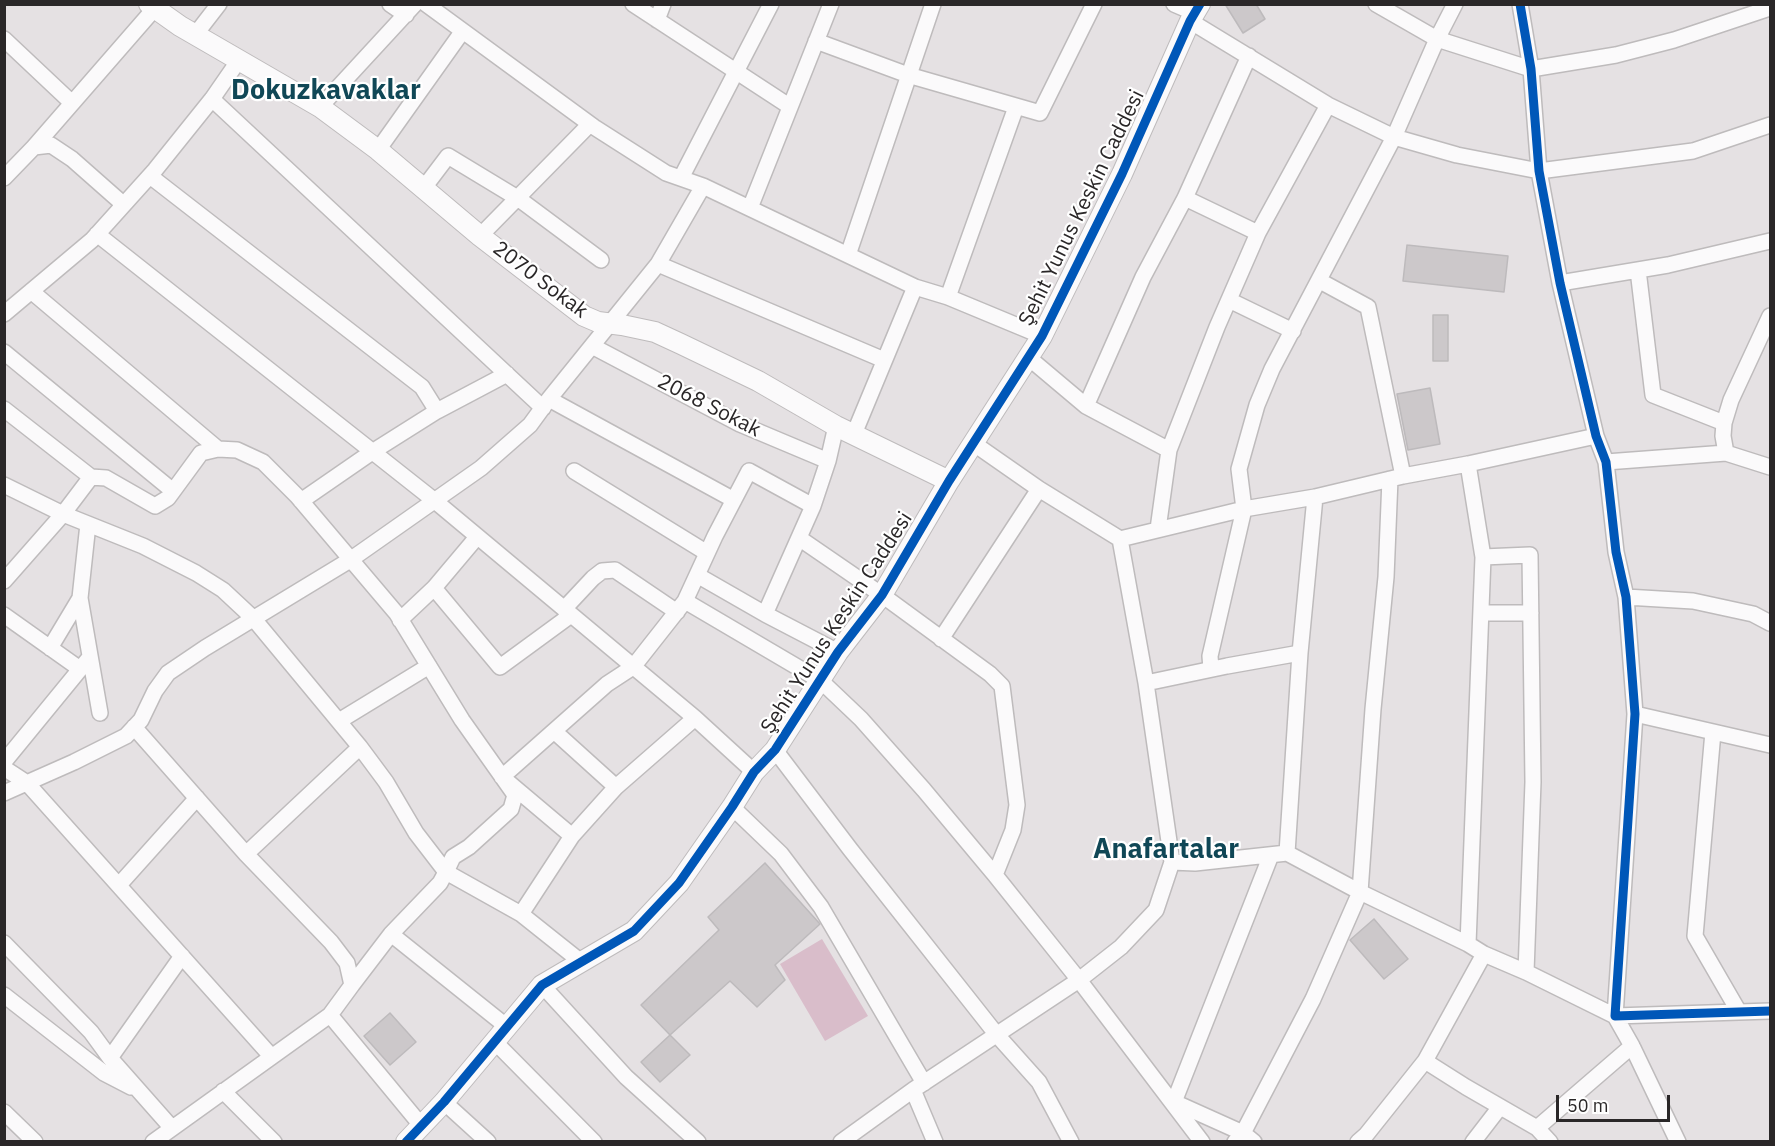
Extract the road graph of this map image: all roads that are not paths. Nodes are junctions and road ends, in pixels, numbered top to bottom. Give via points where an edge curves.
1 (219, 4) edge
2 (390, 4) edge
3 (426, 4) edge
4 (633, 4) edge
5 (663, 4) edge
6 (771, 4) edge
7 (831, 4) edge
8 (933, 4) edge
9 (1094, 4) edge
10 (1174, 4) edge
11 (1376, 4) edge
12 (1455, 4) edge
13 (1521, 4) edge
14 (152, 6) edge
15 (1770, 8) edge
16 (410, 10) edge
17 (1195, 13) edge
18 (657, 20) junction
19 (462, 32) junction
20 (195, 35) junction
21 (4, 39) edge
22 (1437, 39) junction
23 (816, 41) junction
24 (1249, 56) junction
25 (239, 60) junction
26 (1531, 69) junction
27 (737, 72) junction
28 (908, 75) junction
29 (212, 99) junction
30 (72, 103) junction
31 (1328, 105) junction
32 (789, 106) junction
33 (1016, 106) junction
34 (320, 107) junction
35 (590, 124) junction
36 (1770, 125) edge
37 (1394, 137) junction
38 (34, 147) junction
39 (378, 150) junction
40 (1539, 171) junction
41 (150, 176) junction
42 (4, 178) edge
43 (681, 178) junction
44 (703, 186) junction
45 (423, 189) junction
46 (1185, 198) junction
47 (519, 199) junction
48 (123, 204) junction
49 (750, 208) junction
50 (1258, 233) junction
51 (97, 234) junction
52 (480, 236) junction
53 (1770, 241) edge
54 (848, 255) junction
55 (601, 260) dead end
56 (658, 264) junction
57 (1638, 270) junction
58 (1320, 281) junction
59 (1560, 283) junction
60 (915, 287) junction
61 (31, 291) junction
62 (948, 297) junction
63 (1228, 300) junction
64 (4, 314) edge
65 (1770, 316) edge
66 (609, 324) junction
67 (1293, 331) junction
68 (1042, 336) junction
69 (592, 346) junction
70 (4, 352) edge
71 (1029, 358) junction
72 (884, 360) junction
73 (507, 374) junction
74 (546, 403) junction
75 (1086, 406) junction
76 (4, 409) edge
77 (437, 411) junction
78 (1724, 423) junction
79 (845, 430) junction
80 (1596, 436) junction
81 (973, 443) junction
82 (218, 449) junction
83 (1169, 450) junction
84 (372, 452) junction
85 (1726, 453) junction
86 (828, 461) junction
87 (1606, 462) junction
88 (1468, 464) junction
89 (1770, 467) edge
90 (574, 471) dead end
91 (91, 477) junction
92 (1396, 478) junction
93 (949, 481) junction
94 (4, 485) edge
95 (1039, 489) junction
96 (173, 491) junction
97 (1315, 497) junction
98 (734, 500) junction
99 (301, 501) junction
100 (435, 501) junction
101 (813, 507) junction
102 (1244, 509) junction
103 (63, 514) junction
104 (88, 524) junction
105 (1158, 529) junction
106 (477, 537) junction
107 (799, 538) junction
108 (1120, 539) junction
109 (707, 553) junction
110 (1483, 557) junction
111 (350, 560) junction
112 (697, 575) junction
113 (5, 578) edge
114 (434, 588) junction
115 (882, 595) junction
116 (1626, 597) junction
117 (80, 598) junction
118 (681, 606) junction
119 (568, 612) junction
120 (1481, 613) junction
121 (1531, 613) junction
122 (765, 614) junction
123 (4, 615) edge
124 (253, 618) junction
125 (400, 620) junction
126 (1770, 622) edge
127 (941, 639) junction
128 (50, 648) junction
129 (838, 652) junction
130 (1300, 653) junction
131 (85, 663) junction
132 (429, 666) junction
133 (633, 667) junction
134 (1211, 669) junction
135 (821, 681) junction
136 (1146, 683) junction
137 (100, 713) dead end
138 (1635, 714) junction
139 (695, 718) junction
140 (339, 721) junction
141 (135, 727) junction
142 (554, 731) junction
143 (1713, 732) junction
144 (1770, 745) edge
145 (360, 747) junction
146 (775, 750) junction
147 (4, 762) edge
148 (4, 768) edge
149 (754, 772) junction
150 (502, 777) junction
151 (27, 783) junction
152 (616, 787) junction
153 (4, 793) edge
154 (196, 798) junction
155 (732, 807) junction
156 (572, 837) junction
157 (1287, 853) junction
158 (246, 854) junction
159 (1271, 855) junction
160 (1172, 862) junction
161 (446, 872) junction
162 (995, 875) junction
163 (119, 885) junction
164 (1360, 892) junction
165 (521, 914) junction
166 (391, 934) junction
167 (1468, 944) junction
168 (7, 951) edge
169 (1484, 954) junction
170 (182, 956) junction
171 (580, 961) junction
172 (1526, 972) junction
173 (1079, 980) junction
174 (542, 985) junction
175 (352, 986) junction
176 (4, 994) edge
177 (1770, 1011) edge
178 (1739, 1012) junction
179 (330, 1015) junction
180 (1615, 1016) junction
181 (500, 1034) junction
182 (998, 1035) junction
183 (1632, 1046) junction
184 (271, 1056) junction
185 (110, 1058) junction
186 (1425, 1060) junction
187 (919, 1086) junction
188 (223, 1091) junction
189 (142, 1093) junction
190 (444, 1101) junction
191 (1174, 1102) junction
192 (1500, 1107) junction
193 (4, 1112) edge
194 (420, 1124) junction
195 (171, 1127) junction
196 (1537, 1128) junction
197 (1244, 1139) edge
198 (692, 1140) edge
199 (594, 1141) edge
200 (35, 1142) edge
201 (153, 1142) edge
202 (274, 1142) edge
203 (406, 1142) edge
204 (488, 1142) edge
205 (841, 1142) edge
206 (934, 1142) edge
207 (1071, 1142) edge
208 (1202, 1142) edge
209 (1358, 1142) edge
210 (1473, 1142) edge
211 (1550, 1142) edge
212 (1678, 1142) edge

1 - 20 street
2 - 16 street
3 - 19 street
4 - 18 street
5 - 18 street
6 - 27 street
7 - 23 street
8 - 28 street
9 - 33 street via 1040,113
10 - 17 street
11 - 22 street
12 - 22 street
13 - 26 street
14 - 20 street, 2070 Sokak
14 - 30 street
15 - 26 street via 1616,55
16 - 34 street
17 - 24 street
17 - 68 street, Şehit Yunus Keskin Caddesi
18 - 27 street
19 - 35 street
19 - 39 street
20 - 25 street, 2070 Sokak
21 - 30 street
22 - 26 street
22 - 37 street
23 - 28 street
23 - 32 street
24 - 31 street
24 - 46 street
25 - 29 street
25 - 34 street, 2070 Sokak
26 - 40 street
27 - 32 street
27 - 43 street
28 - 33 street
28 - 54 street
29 - 41 street
29 - 73 street
30 - 38 street
31 - 37 street
31 - 50 street
32 - 49 street
33 - 62 street
34 - 39 street, 2070 Sokak
35 - 43 street via 666,173
35 - 47 street
36 - 40 street via 1693,150
37 - 40 street via 1457,155
37 - 58 street
38 - 42 street
38 - 48 street via 51,145
39 - 45 street, 2070 Sokak
40 - 59 street
41 - 48 street
41 - 77 street via 422,387
43 - 44 street
44 - 49 street
44 - 56 street
45 - 47 street via 448,156
45 - 52 street, 2070 Sokak
46 - 50 street
46 - 75 street via 1143,277
47 - 52 street
47 - 55 street
48 - 51 street
49 - 54 street
50 - 63 street
51 - 61 street
51 - 84 street
52 - 66 street, 2070 Sokak via 584,316
53 - 57 street
54 - 60 street
56 - 66 street
56 - 72 street
57 - 59 street
57 - 78 street via 1653,395
58 - 67 street
58 - 92 street via 1368,307
59 - 80 street
60 - 62 street
60 - 72 street
61 - 64 street
61 - 82 street
62 - 68 street
63 - 67 street
63 - 83 street
65 - 78 street
66 - 69 street
66 - 79 street, 2070 Sokak via 655,332 758,381
67 - 102 street via 1272,369 1244,448 1239,469
68 - 71 street, Şehit Yunus Keskin Caddesi
69 - 74 street
69 - 86 street, 2068 Sokak via 740,424
70 - 96 street
71 - 75 street
71 - 81 street, Şehit Yunus Keskin Caddesi
72 - 79 street
73 - 74 street
73 - 77 street
74 - 98 street
74 - 100 street via 530,425
75 - 83 street
76 - 91 street
77 - 84 street
78 - 85 street
79 - 86 street
79 - 93 street, 2070 Sokak
80 - 87 street
80 - 88 street
81 - 93 street, Şehit Yunus Keskin Caddesi
81 - 95 street
82 - 96 street via 201,453
82 - 99 street via 237,450 263,462
83 - 105 street
84 - 99 street
84 - 100 street
85 - 87 street
85 - 89 street
86 - 101 street
87 - 116 street via 1616,552
88 - 92 street
88 - 110 street
90 - 109 street
91 - 96 street via 106,478 155,506
91 - 103 street
92 - 97 street
92 - 164 street
93 - 115 street, Şehit Yunus Keskin Caddesi
94 - 103 street
95 - 108 street
95 - 127 street
97 - 102 street
97 - 130 street
98 - 101 street via 749,471
98 - 109 street
99 - 111 street
100 - 106 street
100 - 111 street
101 - 107 street
102 - 105 street
102 - 134 street via 1210,656
103 - 104 street
103 - 113 street
104 - 117 street
104 - 124 street via 196,573 223,590
105 - 108 street
106 - 114 street
106 - 119 street
107 - 115 street
107 - 122 street
108 - 136 street
109 - 112 street
110 - 120 street
110 - 121 street via 1530,555
111 - 124 street
111 - 125 street
112 - 118 street
112 - 122 street
114 - 119 street via 500,667
114 - 125 street
115 - 127 street
115 - 129 street, Şehit Yunus Keskin Caddesi
116 - 126 street via 1693,601 1753,614
116 - 138 street
117 - 128 street
117 - 131 street
118 - 119 street via 615,570 602,571 592,578
118 - 133 street
118 - 135 street
119 - 133 street
120 - 121 street
120 - 167 street
121 - 172 street via 1533,782
122 - 129 street
123 - 128 street
124 - 140 street
124 - 141 street via 168,673
125 - 132 street
127 - 162 street via 1002,686 1017,805 1013,830
128 - 131 street
129 - 135 street, Şehit Yunus Keskin Caddesi
130 - 134 street
130 - 157 street
131 - 137 street
131 - 147 street
132 - 140 street
132 - 150 street
133 - 139 street
133 - 142 street via 607,684
134 - 136 street
135 - 146 street, Şehit Yunus Keskin Caddesi
135 - 162 street via 861,719
136 - 160 street
138 - 143 street
138 - 180 street
139 - 149 street
139 - 152 street
140 - 145 street
141 - 151 street via 126,736
141 - 154 street
142 - 150 street
142 - 152 street
143 - 144 street
143 - 178 street via 1695,936
145 - 158 street
145 - 161 street
146 - 149 street, Şehit Yunus Keskin Caddesi
146 - 182 street
148 - 151 street
149 - 155 street, Şehit Yunus Keskin Caddesi
150 - 156 street
150 - 161 street via 515,795 511,809 453,857
151 - 153 street
151 - 163 street
152 - 156 street
154 - 158 street
154 - 163 street
155 - 171 street, Şehit Yunus Keskin Caddesi via 679,883 634,931
155 - 187 street via 781,854 821,907
156 - 165 street
157 - 159 street
157 - 164 street
158 - 175 street via 331,942 347,963
159 - 160 street
159 - 191 street
160 - 173 street via 1156,910 1121,947
161 - 165 street
161 - 166 street
162 - 173 street
163 - 170 street
164 - 167 street
164 - 197 street
165 - 171 street
166 - 175 street
166 - 181 street
167 - 169 street
168 - 185 street via 91,1032
169 - 172 street
169 - 186 street
170 - 184 street
170 - 185 street
171 - 174 street, Şehit Yunus Keskin Caddesi
172 - 180 street
173 - 182 street
173 - 191 street
174 - 181 street, Şehit Yunus Keskin Caddesi
174 - 198 street via 626,1077
175 - 179 street
176 - 189 street via 104,1072
177 - 178 street
178 - 180 street
179 - 184 street
179 - 194 street
180 - 183 street
181 - 190 street, Şehit Yunus Keskin Caddesi
181 - 199 street
182 - 187 street
182 - 207 street via 1039,1082
183 - 196 street
183 - 212 street
184 - 188 street
185 - 189 street
186 - 192 street
186 - 209 street
187 - 205 street
187 - 206 street
188 - 195 street
188 - 202 street
189 - 195 street
190 - 194 street, Şehit Yunus Keskin Caddesi
190 - 204 street
191 - 197 street
191 - 208 street
192 - 196 street
192 - 210 street
193 - 200 street
194 - 203 street, Şehit Yunus Keskin Caddesi
195 - 201 street
196 - 211 street

